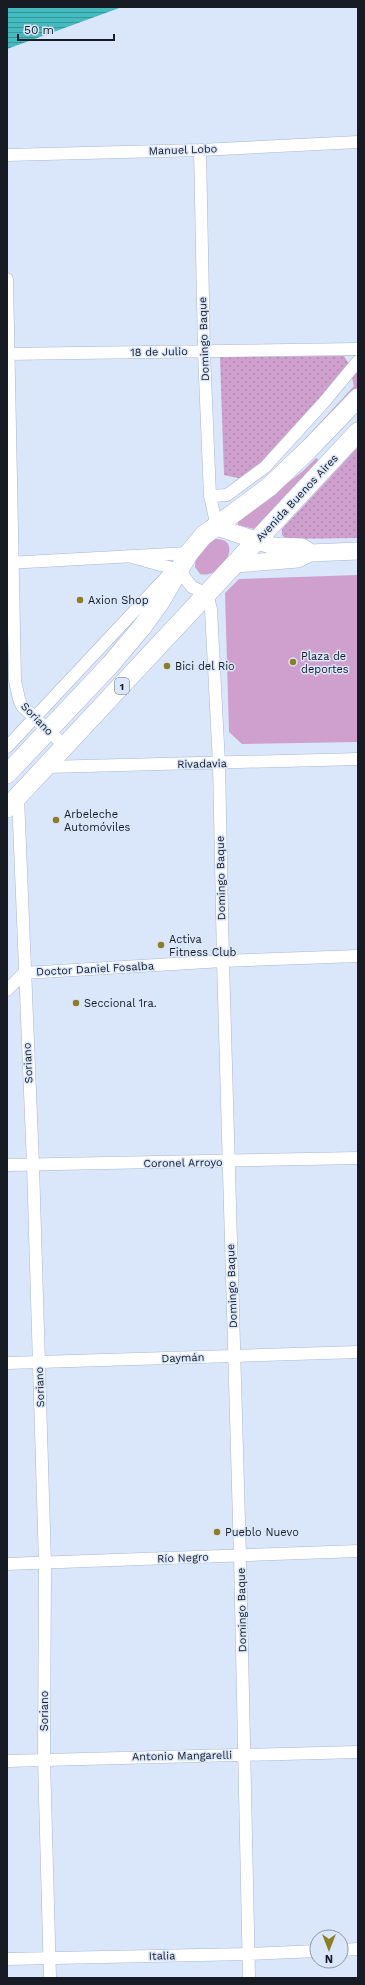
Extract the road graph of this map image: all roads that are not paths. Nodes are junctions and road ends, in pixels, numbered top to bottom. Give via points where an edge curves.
1 (358, 142) edge
2 (200, 150) junction
3 (7, 155) edge
4 (7, 279) edge
5 (358, 349) edge
6 (204, 352) junction
7 (8, 354) edge
8 (358, 361) edge
9 (358, 398) edge
10 (358, 432) edge
11 (210, 496) junction
12 (217, 526) junction
13 (257, 541) junction
14 (358, 551) edge
15 (189, 553) junction
16 (310, 553) junction
17 (128, 556) junction
18 (9, 562) edge
19 (236, 564) junction
20 (176, 570) junction
21 (207, 594) junction
22 (41, 724) junction
23 (65, 746) junction
24 (7, 747) edge
25 (358, 759) edge
26 (219, 764) junction
27 (46, 767) junction
28 (7, 774) edge
29 (13, 803) edge
30 (358, 956) edge
31 (223, 961) junction
32 (24, 973) junction
33 (7, 990) edge
34 (358, 1158) edge
35 (228, 1162) junction
36 (7, 1165) edge
37 (33, 1165) junction
38 (358, 1352) edge
39 (234, 1357) junction
40 (39, 1362) junction
41 (7, 1363) edge
42 (358, 1551) edge
43 (240, 1556) junction
44 (7, 1564) edge
45 (45, 1564) junction
46 (358, 1752) edge
47 (245, 1755) junction
48 (44, 1760) junction
49 (7, 1761) edge
50 (309, 1951) edge
51 (248, 1954) junction
52 (50, 1958) junction
53 (7, 1959) edge
54 (50, 1978) edge
55 (249, 1978) edge

1 - 2 street, Manuel Lobo
2 - 3 street, Manuel Lobo
2 - 6 street, Domingo Baque
4 - 7 street, Soriano
5 - 6 street, 18 de Julio
6 - 7 street, 18 de Julio
6 - 11 street, Domingo Baque
7 - 18 street, Soriano
8 - 11 street via 265,467 230,493
9 - 12 main road, 1 via 310,449 269,487
10 - 13 main road, Avenida Buenos Aires / 1
11 - 12 street, Domingo Baque
12 - 13 street
12 - 15 main road, 1 via 203,536
13 - 16 street via 280,547 302,548
13 - 19 main road, Avenida Buenos Aires / 1
14 - 16 street
15 - 17 street
15 - 20 main road, 1
16 - 19 street via 298,559
17 - 18 street
17 - 20 street
18 - 22 street, Soriano via 17,692 22,706
19 - 21 main road, 1
20 - 21 street via 192,587
20 - 22 main road, 1 via 142,627
21 - 23 main road, 1
21 - 26 street, Domingo Baque via 211,609
22 - 23 street, Soriano
22 - 24 street
22 - 28 main road, 1
23 - 27 main road, 1
25 - 26 street, Rivadavia
26 - 27 street, Rivadavia
26 - 31 street, Domingo Baque
27 - 29 main road, 1
29 - 32 street, Soriano
30 - 31 street, Doctor Daniel Fosalba
31 - 32 street, Doctor Daniel Fosalba
31 - 35 street, Domingo Baque
32 - 33 street
32 - 37 street, Soriano
34 - 35 street, Coronel Arroyo
35 - 37 street, Coronel Arroyo
35 - 39 street, Domingo Baque
36 - 37 street, Coronel Arroyo
37 - 40 street, Soriano
38 - 39 street, Daymán
39 - 40 street, Daymán
39 - 43 street, Domingo Baque
40 - 41 street, Daymán
40 - 45 street, Soriano
42 - 43 street, Río Negro
43 - 45 street, Río Negro
43 - 47 street, Domingo Baque
44 - 45 street, Río Negro
45 - 48 street, Soriano
46 - 47 street, Antonio Mangarelli
47 - 48 street, Antonio Mangarelli
47 - 51 street, Domingo Baque
48 - 49 street, Antonio Mangarelli
48 - 52 street, Soriano
50 - 51 street, Italia
51 - 52 street, Italia
51 - 55 street, Domingo Baque
52 - 53 street, Italia
52 - 54 street, Soriano

